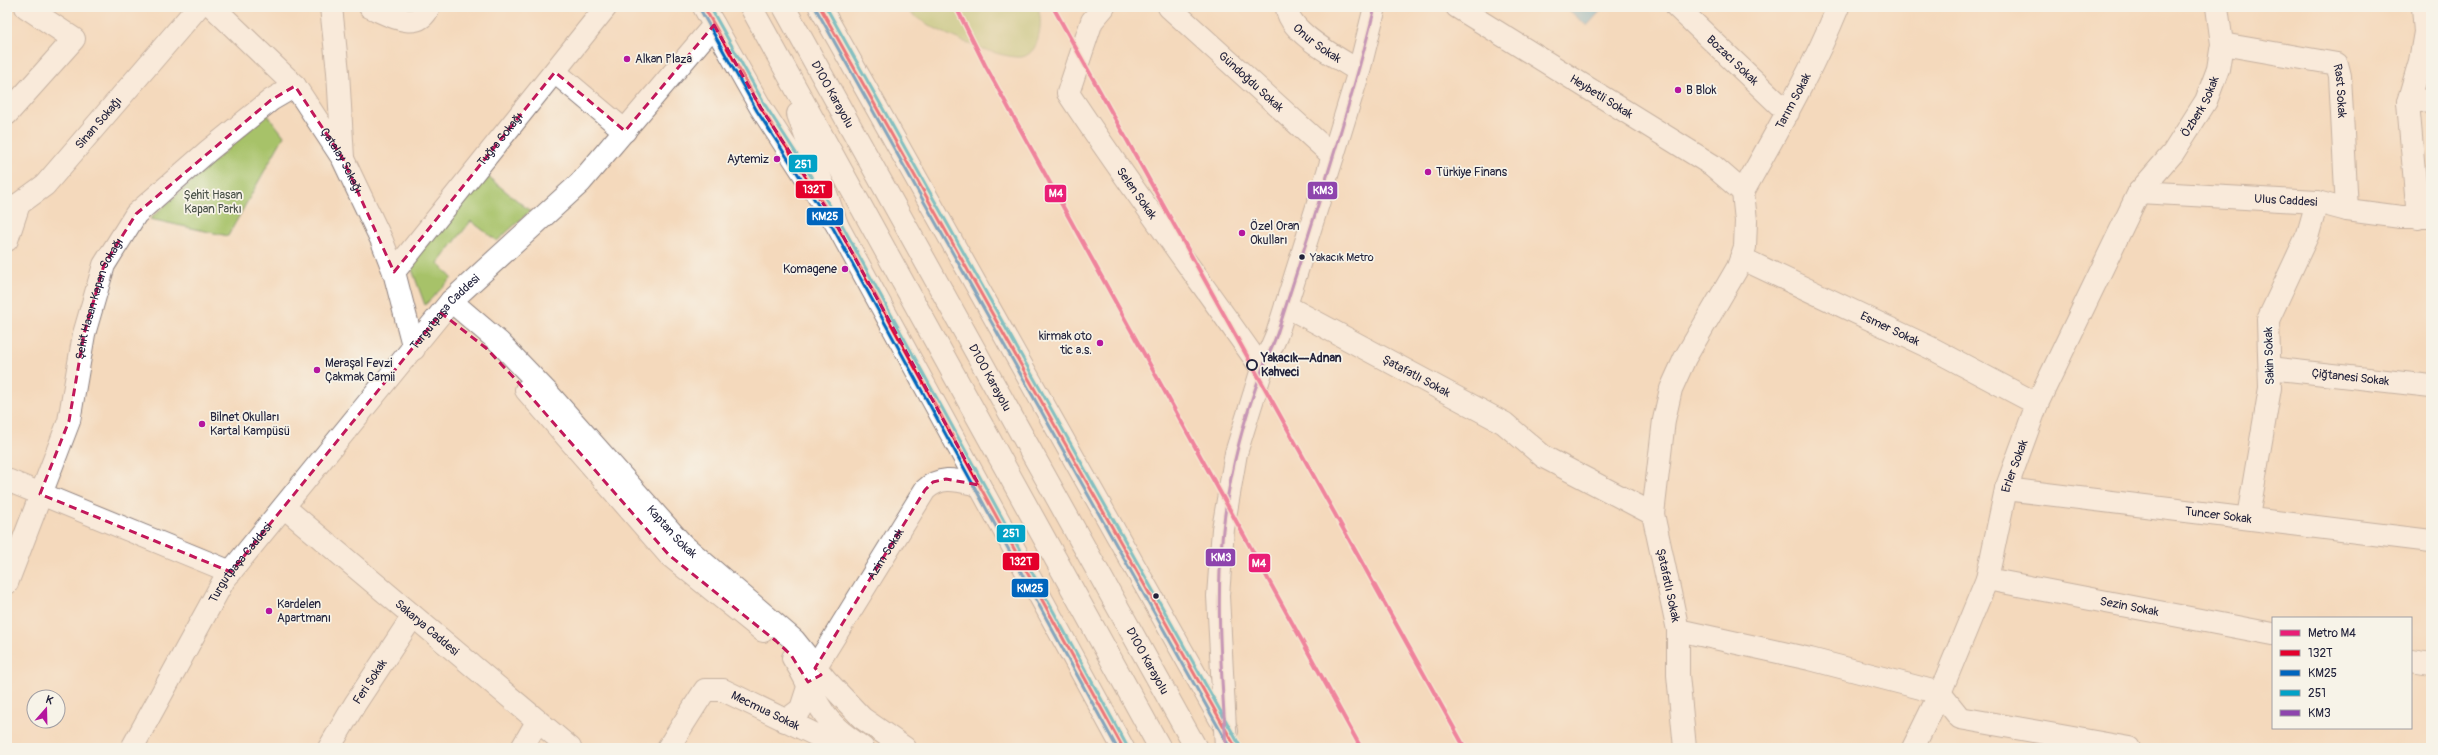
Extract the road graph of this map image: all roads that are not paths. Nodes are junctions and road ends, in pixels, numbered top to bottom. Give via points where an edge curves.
1 (26, 7) edge
2 (198, 7) edge
3 (213, 7) edge
4 (331, 7) edge
5 (370, 7) edge
6 (751, 7) edge
7 (784, 7) edge
8 (820, 7) edge
9 (1170, 7) edge
10 (1287, 7) edge
11 (1375, 7) edge
12 (1457, 7) edge
13 (1838, 7) edge
14 (2217, 7) edge
15 (2424, 7) edge
16 (1681, 8) edge
17 (599, 10) edge
18 (1092, 12) edge
19 (424, 14) edge
20 (709, 16) edge
21 (2222, 44) junction
22 (779, 60) junction
23 (1359, 71) junction
24 (555, 72) junction
25 (296, 86) junction
26 (2431, 100) edge
27 (2408, 102) junction
28 (1788, 113) junction
29 (7, 114) edge
30 (625, 131) junction
31 (1333, 156) junction
32 (343, 159) junction
33 (1743, 192) junction
34 (2139, 192) junction
35 (2317, 202) junction
36 (2347, 210) junction
37 (2425, 218) edge
38 (837, 225) junction
39 (7, 240) edge
40 (1741, 258) junction
41 (394, 272) junction
42 (1286, 306) junction
43 (446, 307) junction
44 (414, 349) junction
45 (2270, 368) junction
46 (1262, 369) junction
47 (2431, 386) edge
48 (2037, 404) junction
49 (7, 480) edge
50 (979, 485) junction
51 (2006, 489) junction
52 (40, 494) junction
53 (284, 507) junction
54 (1653, 514) junction
55 (2248, 517) junction
56 (2431, 541) edge
57 (231, 572) junction
58 (1986, 579) junction
59 (7, 583) edge
60 (413, 616) junction
61 (1678, 630) junction
62 (2272, 634) edge
63 (2412, 661) edge
64 (2431, 664) edge
65 (820, 679) junction
66 (1940, 693) junction
67 (785, 721) junction
68 (830, 721) junction
69 (537, 722) junction
70 (808, 733) junction
71 (132, 748) edge
72 (329, 748) edge
73 (522, 748) edge
74 (570, 748) edge
75 (668, 748) edge
76 (843, 748) edge
77 (863, 748) edge
78 (905, 748) edge
79 (1123, 748) edge
80 (1160, 748) edge
81 (1196, 748) edge
82 (1226, 748) edge
83 (1236, 748) edge
84 (1685, 748) edge
85 (1913, 748) edge
86 (2129, 748) edge

1 - 29 main road via 74,39
2 - 39 main road, Sinan Sokağı via 45,185 19,204
3 - 25 main road, Çatalay Sokağı
4 - 32 main road
5 - 19 main road via 410,21
6 - 22 main road
7 - 81 main road, D100 Karayolu
8 - 83 main road
9 - 31 main road, Gündoğdu Sokak
10 - 23 main road, Onur Sokak via 1291,21 1308,38
11 - 23 main road
12 - 33 main road, Heybetli Sokak via 1712,165
13 - 28 main road, Tarım Sokak
14 - 21 main road, Özberk Sokak
15 - 27 main road via 2425,32
16 - 28 main road, Bozacı Sokak
17 - 24 main road, Tuğra Sokağı
18 - 46 main road, Selen Sokak via 1068,93 1112,161 1186,259
20 - 30 main road, Turgutpaşa Caddesi
20 - 38 main road via 761,108
21 - 34 main road, Özberk Sokak via 2218,69 2206,100 2173,153
21 - 36 main road, Rast Sokak via 2337,64 2340,76
22 - 38 main road
22 - 80 main road
23 - 31 main road
24 - 30 main road
24 - 41 main road, Tuğra Sokağı
25 - 32 main road, Çatalay Sokağı
25 - 52 main road, Şehit Hasan Kapan Sokağı via 271,100 136,214 115,246 104,265 84,334 69,421
26 - 27 main road
27 - 37 main road
28 - 33 main road, Tarım Sokak
30 - 43 main road, Turgutpaşa Caddesi via 580,183
31 - 42 main road
32 - 41 main road, Çatalay Sokağı
33 - 40 main road via 1746,222 1745,247
34 - 35 main road, Ulus Caddesi
34 - 48 main road, Erler Sokak
35 - 36 main road, Ulus Caddesi
35 - 45 main road, Sakin Sokak via 2308,234 2268,320
36 - 37 main road, Ulus Caddesi
38 - 50 main road
40 - 48 main road, Esmer Sokak via 1933,349
40 - 54 main road via 1685,358 1671,389 1664,420
41 - 44 main road, Çatalay Sokağı
42 - 46 main road
42 - 54 main road, Şatafatlı Sokak via 1504,423 1544,457
43 - 44 main road, Turgutpaşa Caddesi
43 - 65 main road, Kaptan Sokak via 517,381 669,555
44 - 53 main road, Turgutpaşa Caddesi
45 - 47 main road, Çiğtanesi Sokak
45 - 55 main road, Sakin Sokak via 2270,388
46 - 82 main road, bridge via 1236,453 1223,529 1218,618
48 - 51 main road, Erler Sokak
49 - 52 main road
50 - 65 main road, Azim Sokak via 946,479 933,482 925,490
50 - 79 main road
51 - 55 main road, Tuncer Sokak
51 - 58 main road, Erler Sokak
52 - 57 main road
52 - 59 main road, Şehit Hasan Kapan Sokağı
53 - 57 main road, Turgutpaşa Caddesi
53 - 60 main road, Sakarya Caddesi
54 - 61 main road, Şatafatlı Sokak
55 - 56 main road, Tuncer Sokak
57 - 71 main road, Turgutpaşa Caddesi via 224,580
58 - 62 main road, Sezin Sokak
58 - 66 main road, Erler Sokak
60 - 69 main road, Sakarya Caddesi
60 - 72 main road, Feri Sokak
61 - 66 main road, Şatafatlı Sokak via 1810,659
61 - 84 main road via 1678,675
63 - 64 main road
65 - 67 main road via 801,709
65 - 68 main road
65 - 78 main road, Kaptan Sokak via 862,718
66 - 85 main road, Erler Sokak
66 - 86 main road via 1960,718
67 - 70 main road, Mecmua Sokak
67 - 75 main road, Mecmua Sokak via 722,690 705,690
68 - 70 main road via 818,733
68 - 77 main road
69 - 73 main road
69 - 74 main road, Sakarya Caddesi
70 - 76 main road, Mecmua Sokak

